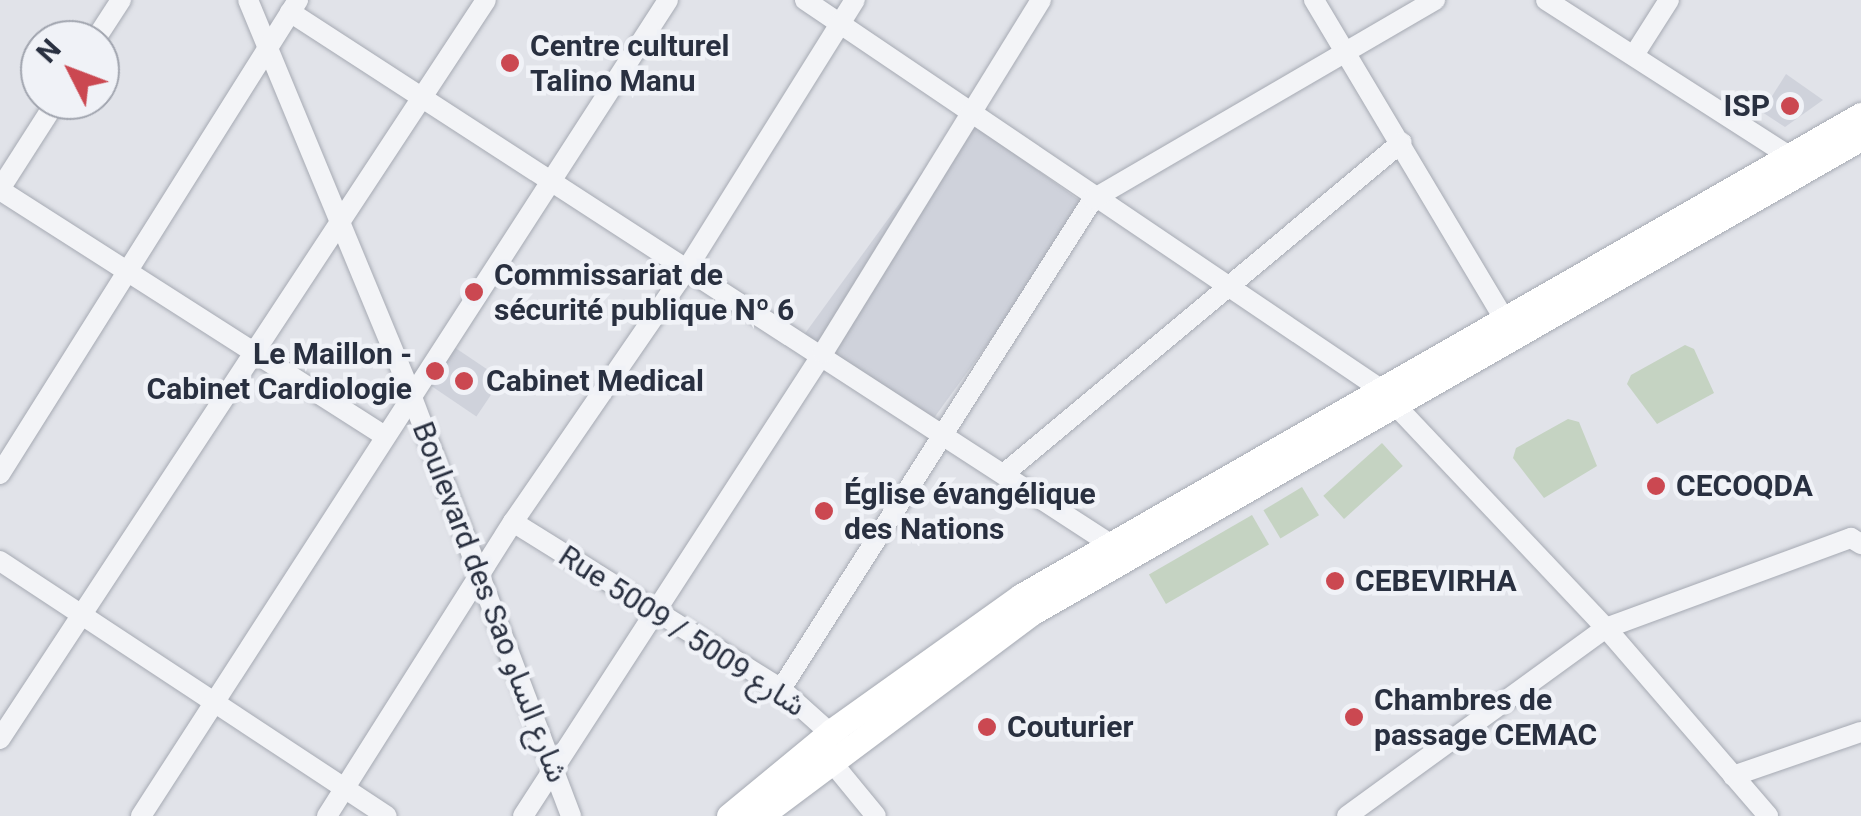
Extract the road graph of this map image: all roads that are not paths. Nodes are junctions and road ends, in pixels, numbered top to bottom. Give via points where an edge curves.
1 (248, 0) edge
2 (486, 0) edge
3 (668, 0) edge
4 (806, 0) edge
5 (854, 0) edge
6 (1042, 0) edge
7 (1314, 0) edge
8 (1435, 0) edge
9 (1546, 0) edge
10 (1669, 0) edge
11 (294, 6) edge
12 (840, 24) junction
13 (1344, 48) junction
14 (268, 52) junction
15 (1634, 56) junction
16 (422, 100) junction
17 (970, 112) junction
18 (1861, 115) edge
19 (44, 120) edge
20 (1861, 138) edge
21 (1402, 142) junction
22 (1799, 162) junction
23 (547, 178) junction
24 (0, 189) edge
25 (1092, 199) junction
26 (338, 223) junction
27 (688, 267) junction
28 (128, 273) junction
29 (1226, 287) junction
30 (1503, 318) junction
31 (251, 352) junction
32 (823, 353) junction
33 (410, 392) junction
34 (1388, 397) junction
35 (942, 430) junction
36 (384, 436) junction
37 (1006, 472) junction
38 (0, 474) edge
39 (513, 522) junction
40 (1861, 544) edge
41 (1119, 549) junction
42 (0, 561) edge
43 (482, 577) junction
44 (656, 613) junction
45 (78, 614) junction
46 (1606, 628) junction
47 (782, 688) junction
48 (213, 702) junction
49 (1861, 732) edge
50 (0, 738) edge
51 (836, 746) junction
52 (553, 774) junction
53 (1733, 776) junction
54 (345, 788) junction
55 (140, 816) edge
56 (327, 816) edge
57 (388, 816) edge
58 (523, 816) edge
59 (572, 816) edge
60 (729, 816) edge
61 (760, 816) edge
62 (876, 816) edge
63 (1348, 816) edge
64 (1768, 816) edge

1 - 14 street, Boulevard des Sao شارع الساو
2 - 16 street
3 - 23 street
4 - 12 street
5 - 12 street
6 - 17 street
7 - 13 street
8 - 13 street
9 - 15 street
10 - 15 street
11 - 14 street
11 - 16 street
12 - 17 street
12 - 27 street
13 - 21 street
13 - 25 street
14 - 26 street, Boulevard des Sao شارع الساو
14 - 28 street
15 - 22 street
16 - 23 street
16 - 26 street
17 - 25 street
17 - 32 street
18 - 22 main road
19 - 24 street
20 - 22 main road
21 - 29 street
21 - 30 street
22 - 30 main road
22 - 34 main road
23 - 27 street
23 - 33 street
24 - 28 street
25 - 29 street
25 - 35 street
26 - 31 street
26 - 33 street, Boulevard des Sao شارع الساو
27 - 32 street
27 - 39 street
28 - 31 street
28 - 38 street
29 - 34 street
29 - 37 street
30 - 34 main road
31 - 36 street
31 - 45 street
32 - 35 street
32 - 44 street
33 - 36 street
33 - 43 street, Boulevard des Sao شارع الساو
34 - 41 main road
34 - 46 street
35 - 37 street
35 - 47 street
36 - 48 street
37 - 41 street
39 - 43 street
39 - 44 street, Rue 5009 / شارع 5009
40 - 46 street via 1852,538
41 - 51 main road
42 - 45 street
43 - 52 street, Boulevard des Sao شارع الساو
43 - 54 street
44 - 47 street, Rue 5009 / شارع 5009
44 - 52 street
45 - 48 street
45 - 50 street
46 - 53 street
46 - 63 street
47 - 51 street, Rue 5009 / شارع 5009
48 - 54 street
48 - 55 street
49 - 53 street
51 - 60 main road
51 - 61 main road
51 - 62 street, Rue 5009 / شارع 5009
52 - 58 street
52 - 59 street, Boulevard des Sao شارع الساو
53 - 64 street
54 - 56 street
54 - 57 street

